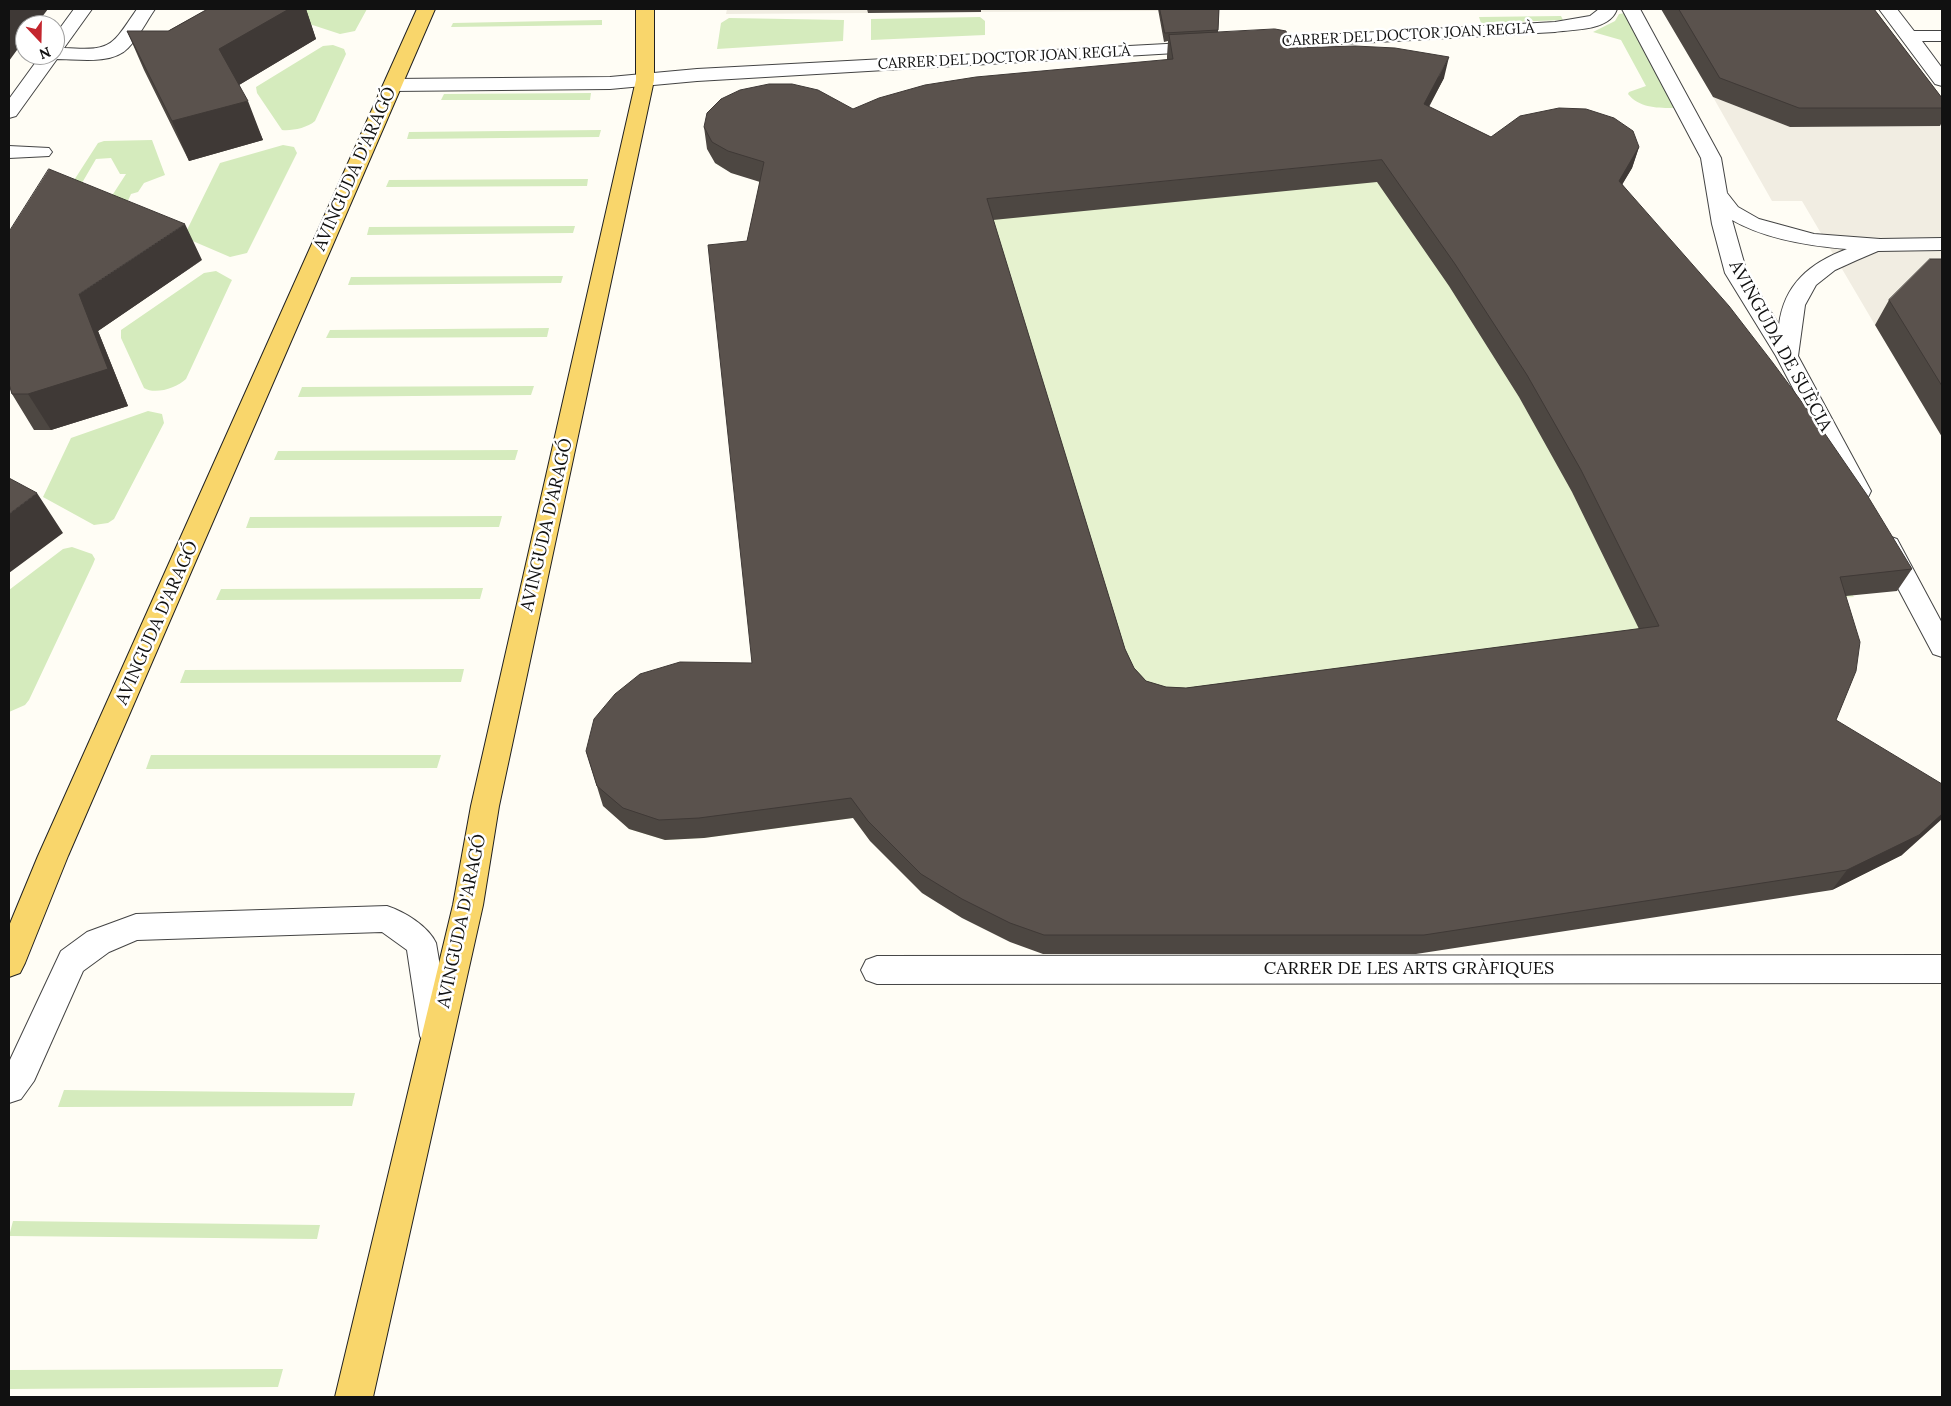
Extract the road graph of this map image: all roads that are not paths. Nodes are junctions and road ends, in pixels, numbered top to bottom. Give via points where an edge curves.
1 (83, 9) edge
2 (146, 9) edge
3 (426, 9) edge
4 (646, 9) edge
5 (1608, 9) edge
6 (1631, 9) edge
7 (1888, 9) edge
8 (65, 34) edge
9 (1909, 36) junction
10 (1942, 36) edge
11 (65, 53) edge
12 (43, 65) edge
13 (646, 80) junction
14 (1942, 80) edge
15 (392, 85) junction
16 (9, 112) edge
17 (9, 152) edge
18 (42, 152) dead end
19 (1716, 194) junction
20 (1942, 244) edge
21 (1880, 245) junction
22 (1787, 356) junction
23 (1942, 647) edge
24 (9, 962) edge
25 (1942, 969) edge
26 (877, 970) dead end
27 (437, 1040) junction
28 (9, 1088) edge
29 (354, 1397) edge

1 - 8 street
2 - 11 street via 114,49 94,54
3 - 15 main road, AVINGUDA D'ARAGÓ
4 - 13 main road, AVINGUDA D'ARAGÓ
5 - 13 street, CARRER DEL DOCTOR JOAN REGLÀ via 1606,16 1595,21 1554,27
6 - 19 street, AVINGUDA DE SUÈCIA via 1711,158
7 - 9 street
9 - 10 street
9 - 14 street
12 - 16 street
13 - 15 street, CARRER DEL DOCTOR JOAN REGLÀ
13 - 27 main road, AVINGUDA D'ARAGÓ via 485,806 468,905
15 - 24 main road, AVINGUDA D'ARAGÓ
17 - 18 street
19 - 21 street via 1731,211 1752,223 1813,240
19 - 22 street, AVINGUDA DE SUÈCIA via 1736,273
20 - 21 street
21 - 22 street via 1846,255 1821,270 1796,297
22 - 23 street, AVINGUDA DE SUÈCIA
25 - 26 street, CARRER DE LES ARTS GRÀFIQUES
27 - 28 street, AVINGUDA D'ARAGÓ via 421,943 387,919 136,928 98,942 72,961 22,1070
27 - 29 main road, AVINGUDA D'ARAGÓ

